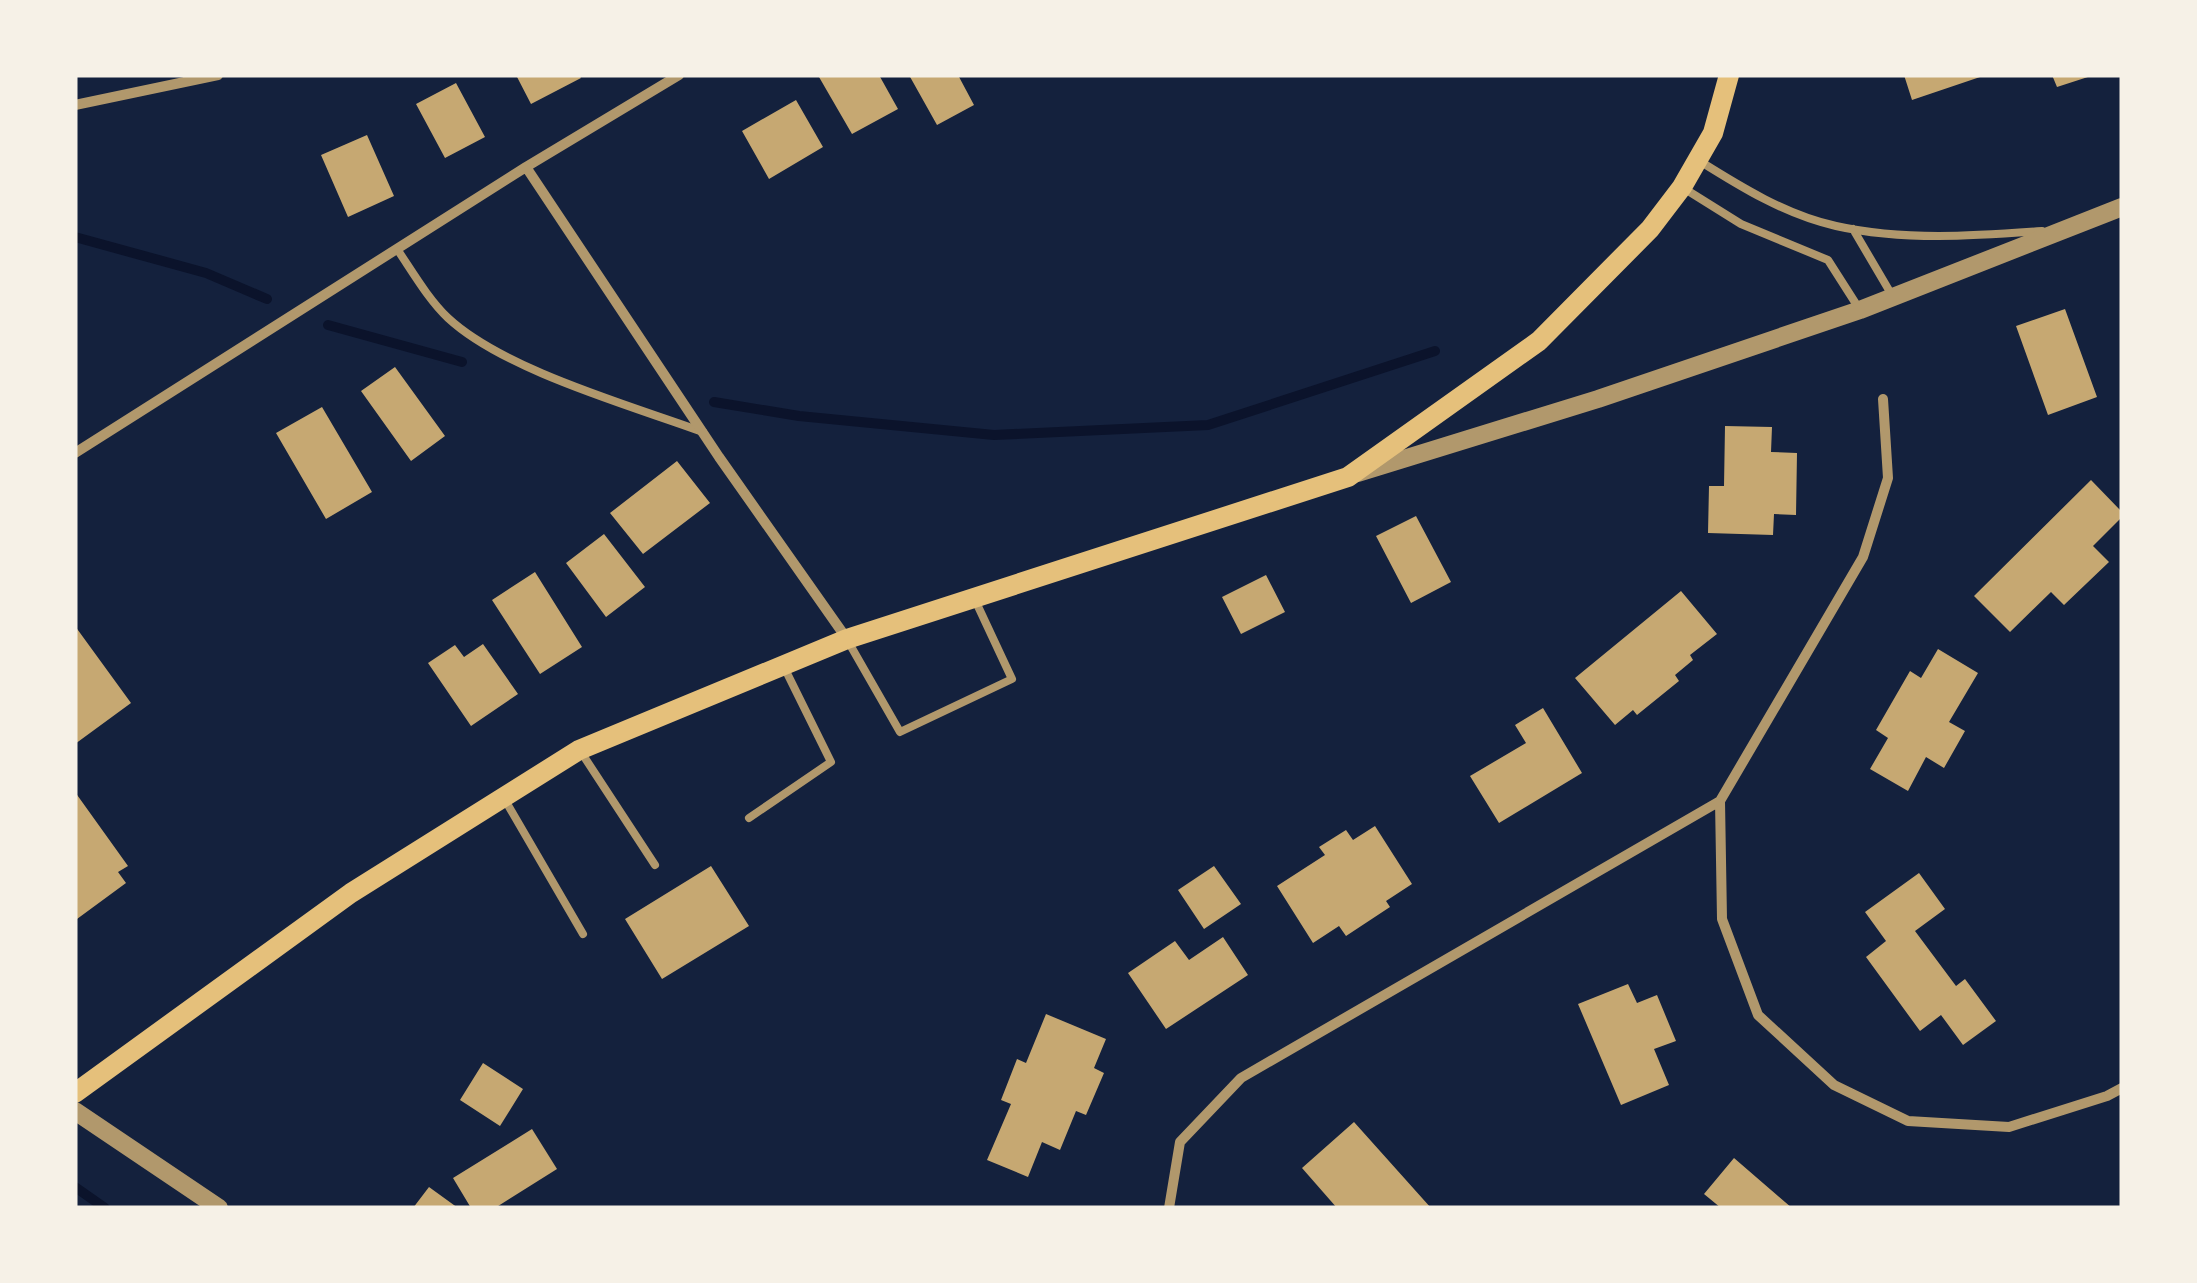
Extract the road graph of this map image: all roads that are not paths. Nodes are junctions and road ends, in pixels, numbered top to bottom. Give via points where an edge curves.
1 (218, 75) edge
2 (678, 75) edge
3 (1728, 75) edge
4 (75, 106) edge
5 (1698, 160) junction
6 (526, 167) junction
7 (1682, 187) junction
8 (2122, 207) edge
9 (1853, 228) junction
10 (2067, 229) junction
11 (397, 249) junction
12 (1893, 296) junction
13 (1860, 310) junction
14 (1883, 399) dead end
15 (703, 432) junction
16 (75, 453) edge
17 (1348, 476) junction
18 (974, 598) junction
19 (846, 639) junction
20 (783, 665) junction
21 (579, 750) junction
22 (503, 797) junction
23 (1720, 801) junction
24 (749, 818) dead end
25 (655, 865) dead end
26 (583, 934) dead end
27 (2122, 1088) edge
28 (75, 1093) edge
29 (75, 1111) edge
30 (219, 1208) edge
31 (1169, 1208) edge

1 - 4 street
2 - 6 street
3 - 5 main road via 1713,133
5 - 7 main road
5 - 9 lane via 1752,194
6 - 11 street
6 - 15 street
7 - 13 lane via 1742,224 1828,260
7 - 17 main road via 1650,230 1539,341
8 - 10 street
9 - 10 lane via 1924,236
9 - 12 lane
10 - 12 street
11 - 15 lane via 446,316 478,341
11 - 16 street
12 - 13 street
13 - 17 street
14 - 23 street via 1888,478 1863,557
15 - 19 street
17 - 18 main road
18 - 19 main road
18 - 19 lane via 1012,679 900,732
19 - 20 main road
20 - 21 main road
20 - 24 lane via 830,762
21 - 22 main road
21 - 25 lane
22 - 26 lane
22 - 28 main road via 351,894
23 - 27 street via 1722,919 1758,1015 1834,1086 1908,1120 2009,1126
23 - 31 street via 1241,1078 1180,1142
29 - 30 street

